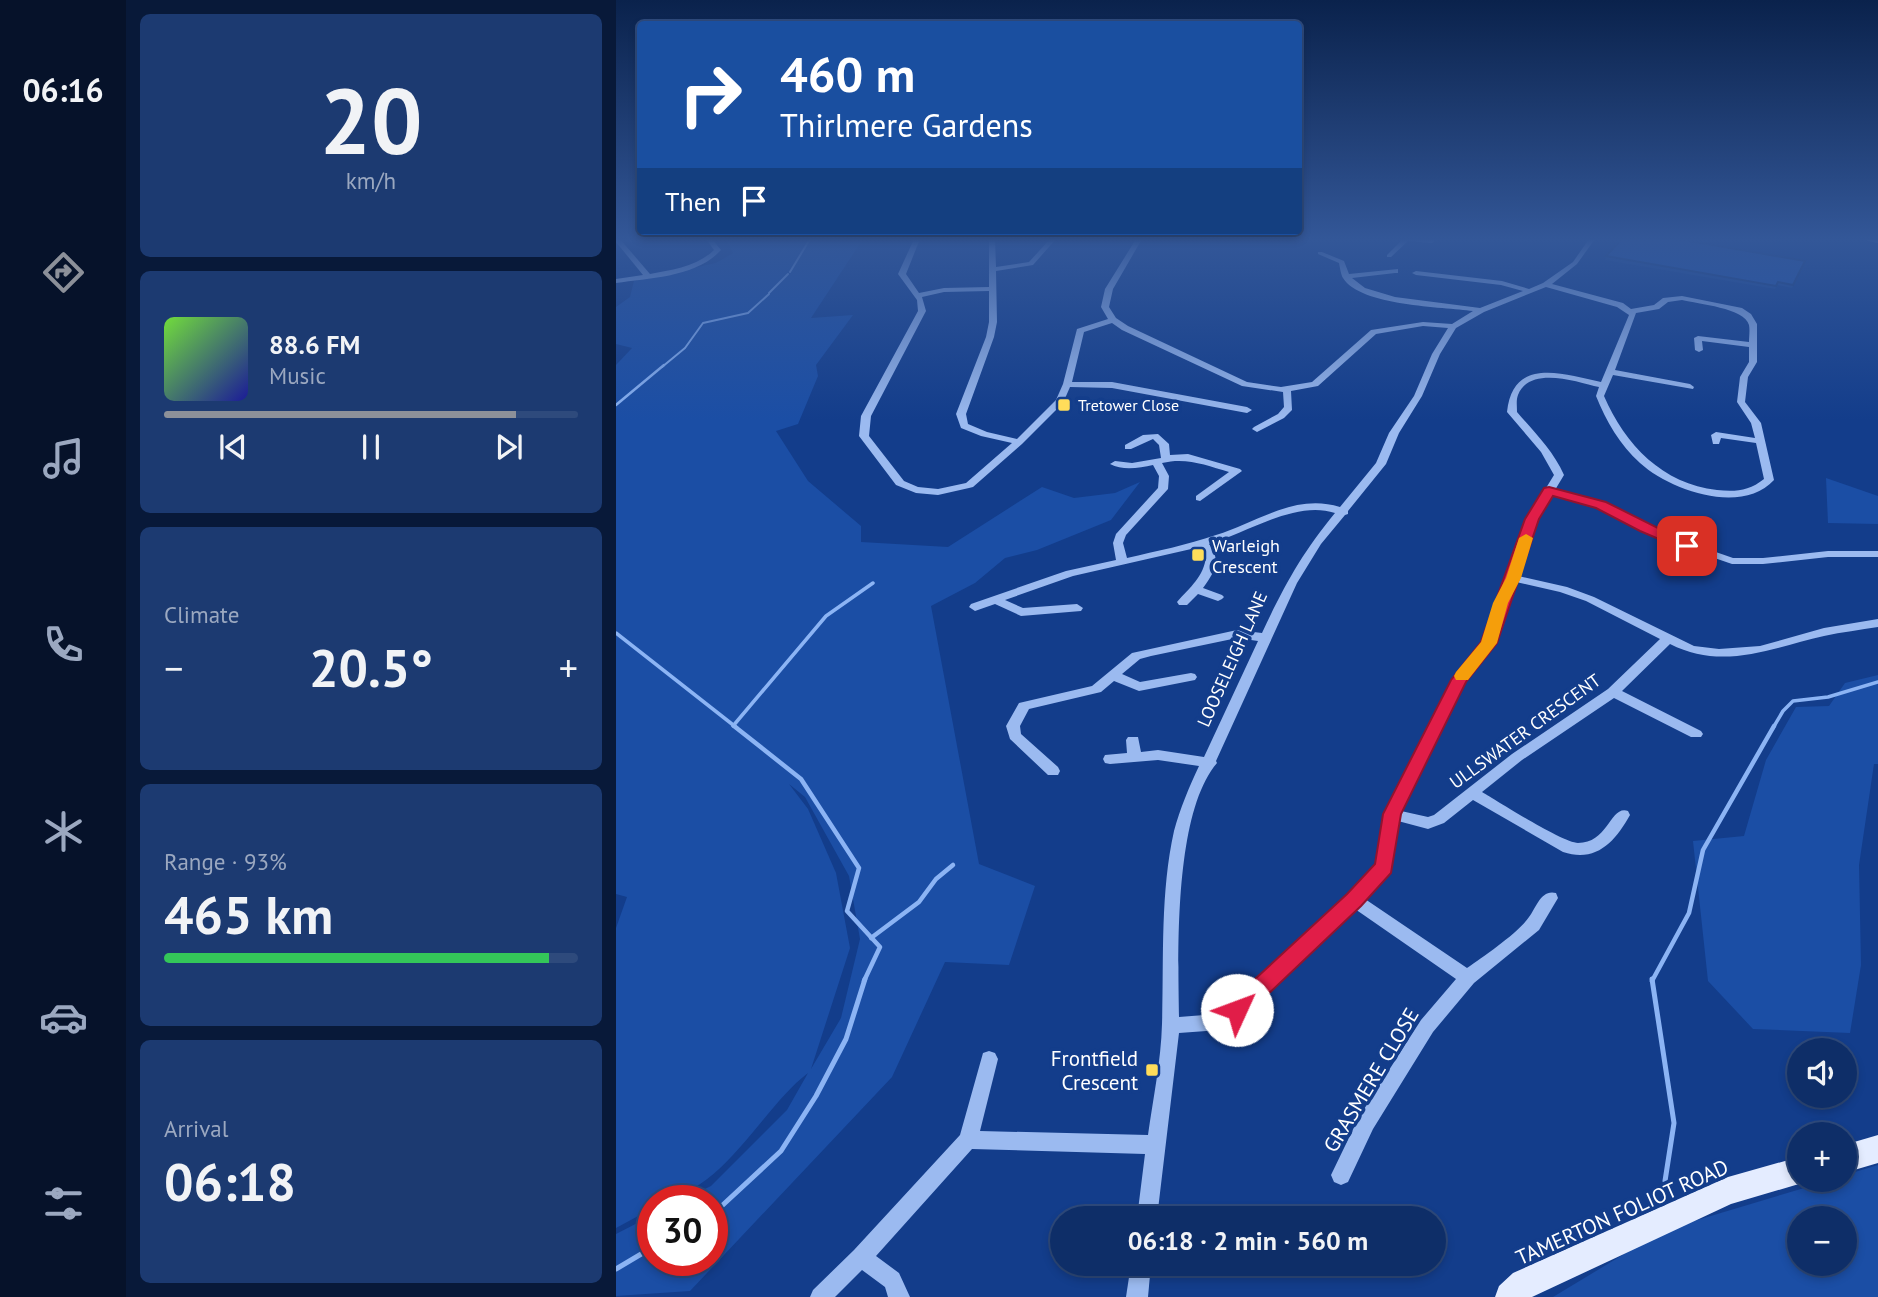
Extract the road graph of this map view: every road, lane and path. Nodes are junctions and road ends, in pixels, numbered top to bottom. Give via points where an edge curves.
1 (921, 300) edge
2 (992, 300) edge
3 (1106, 300) edge
4 (1395, 300) edge
5 (1507, 300) edge
6 (1600, 300) edge
7 (1670, 300) edge
8 (1689, 300) edge
9 (1481, 310) junction
10 (1631, 310) junction
11 (1114, 320) junction
12 (1452, 326) junction
13 (1751, 345) junction
14 (1699, 350) dead end
15 (1611, 372) junction
16 (1067, 384) junction
17 (1602, 385) junction
18 (1690, 387) dead end
19 (1287, 390) junction
20 (1247, 410) dead end
21 (1257, 429) dead end
22 (1716, 435) dead end
23 (1759, 441) junction
24 (1019, 442) junction
25 (1128, 447) dead end
26 (1161, 461) junction
27 (1115, 464) dead end
28 (1236, 469) joint
29 (1549, 491) junction
30 (1200, 498) dead end
31 (1344, 512) junction
32 (1203, 544) junction
33 (1878, 554) edge
34 (1122, 560) junction
35 (1513, 578) junction
36 (1197, 590) junction
37 (1217, 597) dead end
38 (996, 600) junction
39 (1184, 602) dead end
40 (975, 607) dead end
41 (1077, 608) dead end
42 (1878, 623) edge
43 (1267, 638) junction
44 (1667, 640) junction
45 (1113, 675) junction
46 (1191, 677) dead end
47 (1613, 692) junction
48 (1696, 734) dead end
49 (1133, 740) dead end
50 (1134, 756) junction
51 (1110, 759) dead end
52 (1210, 762) junction
53 (1043, 768) dead end
54 (1472, 793) junction
55 (1392, 814) junction
56 (1623, 815) dead end
57 (1550, 898) dead end
58 (1354, 900) junction
59 (1468, 978) junction
60 (1171, 1026) junction
61 (989, 1059) dead end
62 (968, 1140) junction
63 (1156, 1144) junction
64 (1878, 1149) edge
65 (1857, 1155) edge
66 (1787, 1174) edge
67 (1341, 1175) dead end
68 (1148, 1206) edge
69 (861, 1257) junction
70 (1140, 1276) edge
71 (820, 1297) edge
72 (899, 1297) edge
73 (1137, 1297) edge
74 (1510, 1297) edge

1 - 24 street via 922,311 866,416 863,436 900,483 938,492 969,485
2 - 24 street via 987,351 961,414 964,426
3 - 11 street
4 - 9 street
5 - 9 street
6 - 10 street
7 - 10 street via 1656,307
8 - 13 street via 1748,316 1753,324
9 - 12 street
10 - 15 street via 1634,317
11 - 16 street via 1080,331
11 - 19 street via 1245,384
12 - 19 street via 1423,324 1374,332 1324,378
12 - 31 street, LOOSELEIGH LANE via 1381,464
13 - 14 street via 1698,338
13 - 23 street via 1753,362 1744,377 1741,402 1756,422
15 - 17 street
15 - 18 street
16 - 20 street via 1112,385
16 - 24 street via 1060,401
17 - 23 street via 1600,396 1608,416 1633,450 1653,469 1680,484 1725,495 1758,491 1769,480
17 - 29 street via 1537,376 1526,379 1514,395 1512,412 1554,460 1559,475
19 - 21 street via 1289,408
22 - 23 street
25 - 26 street via 1156,436 1164,444
26 - 27 street
26 - 28 street via 1188,457
26 - 34 street via 1163,489 1121,534
28 - 30 street
29 - 33 street via 1601,505 1663,537 1732,561
29 - 35 street via 1532,519
31 - 32 street via 1317,505 1297,508
31 - 43 street, LOOSELEIGH LANE via 1306,558
32 - 34 street
32 - 36 street via 1212,559
34 - 38 street
35 - 44 street via 1590,599
35 - 55 street via 1489,643 1459,680
36 - 37 street
36 - 39 street
38 - 40 street
38 - 41 street via 1021,611
42 - 44 street via 1730,653 1691,650
43 - 45 street via 1237,634 1150,652 1136,656
43 - 52 street, LOOSELEIGH LANE
44 - 47 street, ULLSWATER CRESCENT
45 - 46 street via 1139,687
45 - 53 street via 1083,694 1024,706 1013,726 1015,736
47 - 48 street
47 - 54 street, ULLSWATER CRESCENT
49 - 50 street
50 - 51 street
50 - 52 street
52 - 60 street, LOOSELEIGH LANE via 1193,795 1175,870
54 - 55 street, ULLSWATER CRESCENT via 1428,823
54 - 56 street via 1568,848 1585,850 1603,844
55 - 58 street via 1384,867
57 - 59 street, GRASMERE CLOSE via 1533,925
58 - 59 street
58 - 60 street via 1220,1022
59 - 67 street, GRASMERE CLOSE via 1427,1026 1366,1123
60 - 63 street, LOOSELEIGH LANE
61 - 62 street
62 - 63 street
62 - 69 street
63 - 68 street, LOOSELEIGH LANE
64 - 65 main road
66 - 74 main road, TAMERTON FOLIOT ROAD via 1728,1191 1524,1284
69 - 71 street
69 - 72 street via 892,1280
70 - 73 street

